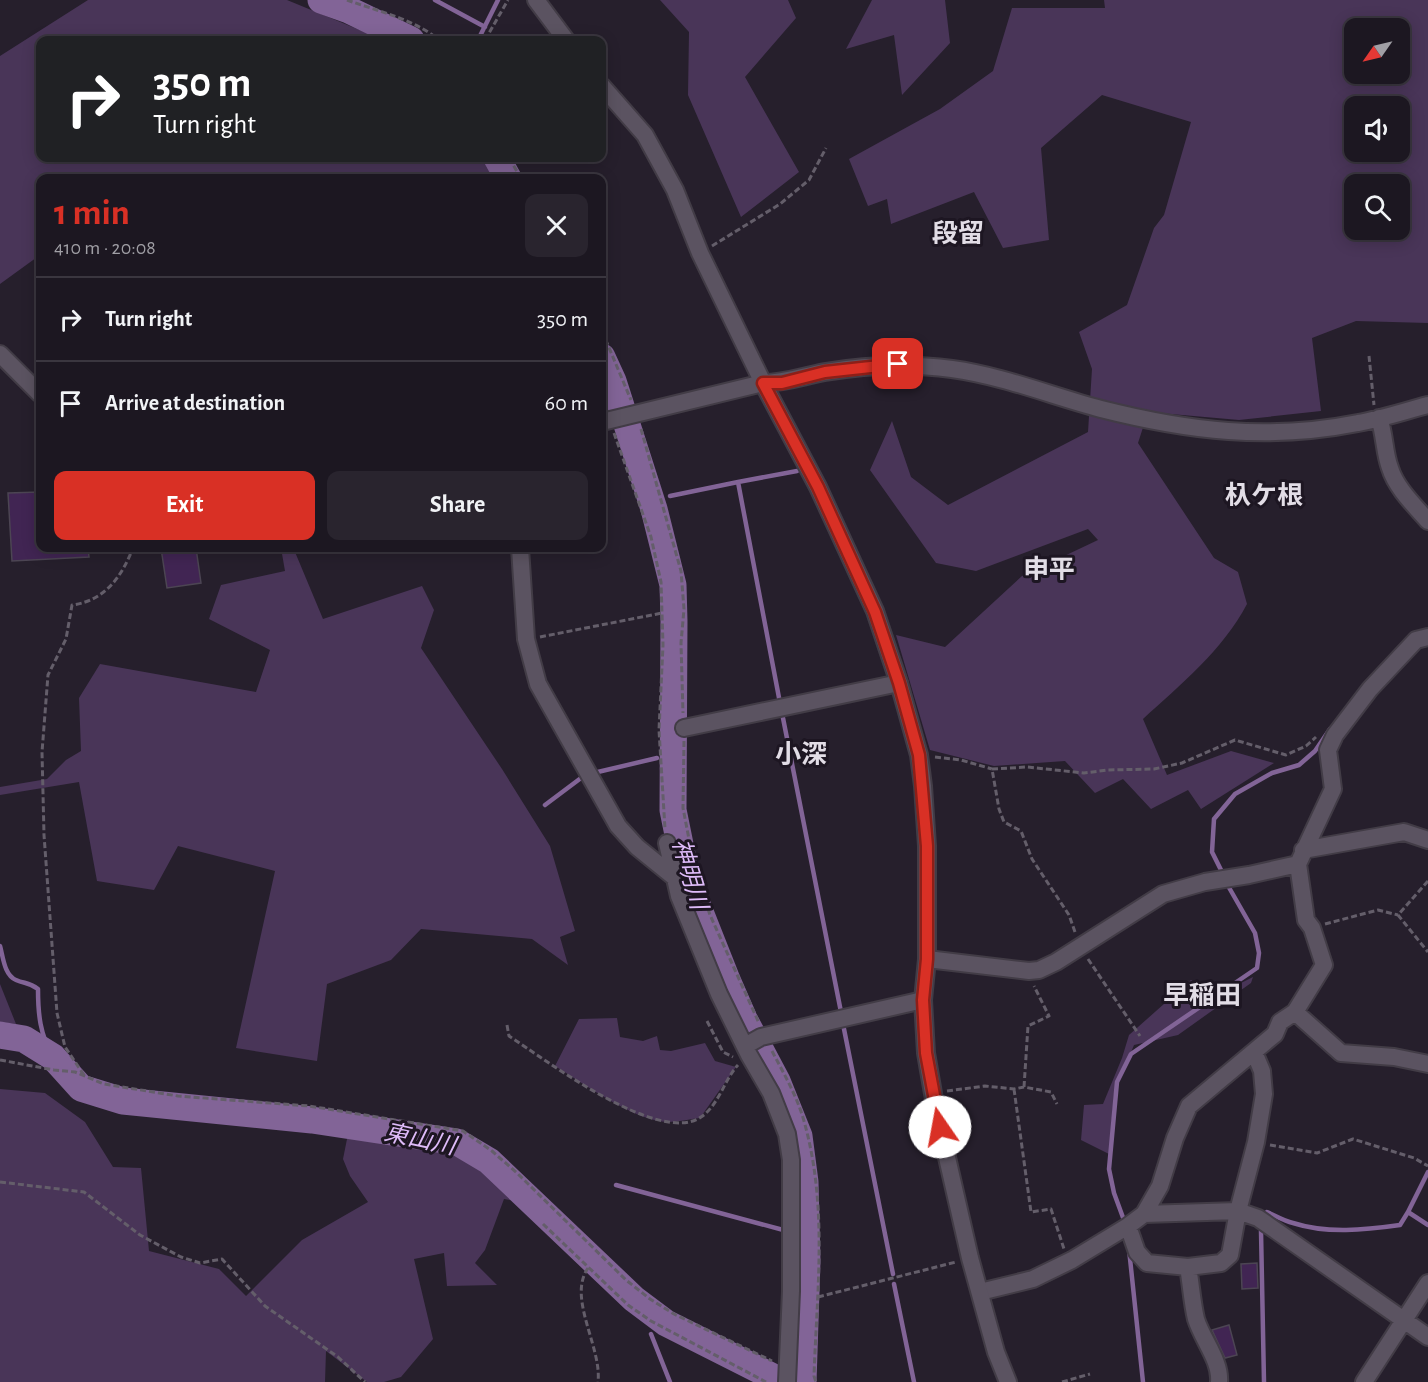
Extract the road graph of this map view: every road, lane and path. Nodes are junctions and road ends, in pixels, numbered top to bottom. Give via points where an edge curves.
1 (347, 0) edge
2 (508, 0) edge
3 (536, 0) edge
4 (434, 36) edge
5 (486, 36) edge
6 (563, 36) edge
7 (606, 91) edge
8 (826, 148) dead end
9 (700, 253) junction
10 (606, 342) edge
11 (0, 354) edge
12 (1369, 356) dead end
13 (763, 383) junction
14 (36, 390) edge
15 (1428, 405) edge
16 (634, 415) junction
17 (1379, 418) junction
18 (607, 421) edge
19 (1428, 521) edge
20 (131, 552) edge
21 (520, 552) edge
22 (662, 613) junction
23 (1428, 637) edge
24 (526, 639) junction
25 (899, 683) junction
26 (684, 728) junction
27 (1335, 735) junction
28 (919, 755) junction
29 (992, 769) junction
30 (1428, 840) edge
31 (667, 843) joint
32 (1300, 857) junction
33 (674, 877) junction
34 (1428, 881) edge
35 (1398, 915) junction
36 (1312, 928) junction
37 (1080, 946) junction
38 (1428, 952) edge
39 (927, 959) junction
40 (1029, 971) junction
41 (923, 1000) junction
42 (1295, 1012) junction
43 (707, 1021) dead end
44 (507, 1024) dead end
45 (1140, 1036) dead end
46 (754, 1044) junction
47 (1254, 1052) junction
48 (0, 1060) edge
49 (1428, 1064) edge
50 (85, 1076) junction
51 (1024, 1087) junction
52 (1014, 1089) junction
53 (933, 1094) junction
54 (1057, 1104) dead end
55 (1256, 1142) junction
56 (1428, 1167) edge
57 (0, 1182) edge
58 (1238, 1211) junction
59 (1144, 1214) junction
60 (543, 1224) dead end
61 (1128, 1226) junction
62 (970, 1258) junction
63 (1068, 1262) junction
64 (1188, 1267) junction
65 (588, 1268) junction
66 (1428, 1283) edge
67 (980, 1292) junction
68 (818, 1297) junction
69 (1404, 1320) junction
70 (1428, 1337) edge
71 (788, 1374) edge
72 (1090, 1374) dead end
73 (366, 1382) edge
74 (598, 1382) edge
75 (766, 1382) edge
76 (816, 1382) edge
77 (1008, 1382) edge
78 (1062, 1382) edge
79 (1219, 1382) edge
80 (1364, 1382) edge

1 - 4 path
2 - 5 path
3 - 6 street
7 - 9 street via 645,135 675,190
8 - 9 path via 809,180 780,204
9 - 13 street
10 - 16 path
11 - 14 street
12 - 17 path via 1374,408
13 - 16 street
13 - 17 street via 898,364 952,369 1162,423 1231,433 1300,432
13 - 25 street via 818,487 875,612
15 - 17 street
16 - 18 street
16 - 26 path via 681,571
17 - 19 street via 1390,470
18 - 22 path via 651,537 661,582
20 - 50 path via 125,568 103,594 86,603 72,604 66,639 48,675 42,752 44,835 57,1013 65,1047
21 - 24 street
22 - 24 path
22 - 31 path via 659,730
23 - 27 street via 1416,640
24 - 33 street via 538,684 618,826
25 - 26 street
25 - 28 street
26 - 46 path via 683,808 694,865
27 - 29 path via 1319,735 1286,755 1235,740 1182,763 1154,769 1084,773 1027,767
27 - 32 street via 1328,750 1333,789
28 - 29 path via 961,760
28 - 39 street via 927,846
29 - 37 path via 1004,822 1021,831 1032,859 1069,915
30 - 32 street via 1404,832
31 - 33 street
32 - 36 street via 1306,920
32 - 37 street via 1249,875 1163,894
33 - 46 street via 719,994
34 - 35 path
35 - 36 path via 1378,910
35 - 38 path
36 - 42 street via 1324,965
37 - 40 street via 1039,970
37 - 45 path
39 - 40 street
39 - 41 street
40 - 51 path via 1049,1016 1028,1026
41 - 46 street
41 - 53 street
42 - 47 street
42 - 49 street via 1341,1053
43 - 46 path via 723,1052 736,1058
44 - 46 path via 509,1036 620,1106 667,1122 685,1123 700,1118
46 - 68 path via 794,1091 804,1120 818,1181
46 - 71 street via 787,1134 791,1160
47 - 55 street via 1262,1071 1264,1094
47 - 59 street via 1189,1106 1160,1186
48 - 50 path
50 - 71 path via 104,1084 178,1096 309,1106 463,1131 509,1166 650,1299 772,1361
51 - 52 path
51 - 54 path via 1051,1092
52 - 53 path via 985,1086
52 - 63 path via 1031,1212 1051,1209
53 - 62 street
55 - 56 path via 1317,1153 1353,1139 1414,1158
55 - 58 street
57 - 73 path via 84,1192 140,1235 181,1257 200,1263 222,1259 265,1306 338,1357
58 - 59 street
58 - 64 street via 1230,1255 1221,1263
58 - 69 street via 1258,1218
59 - 61 street
60 - 65 path
61 - 63 street
61 - 64 street via 1137,1252 1147,1263
62 - 67 street
62 - 68 path
63 - 67 street via 1033,1279
64 - 79 street via 1196,1318
65 - 74 path via 584,1275 583,1309
65 - 75 path via 651,1321
66 - 69 street
67 - 77 street
68 - 76 path
69 - 70 street
69 - 80 street
72 - 78 path

